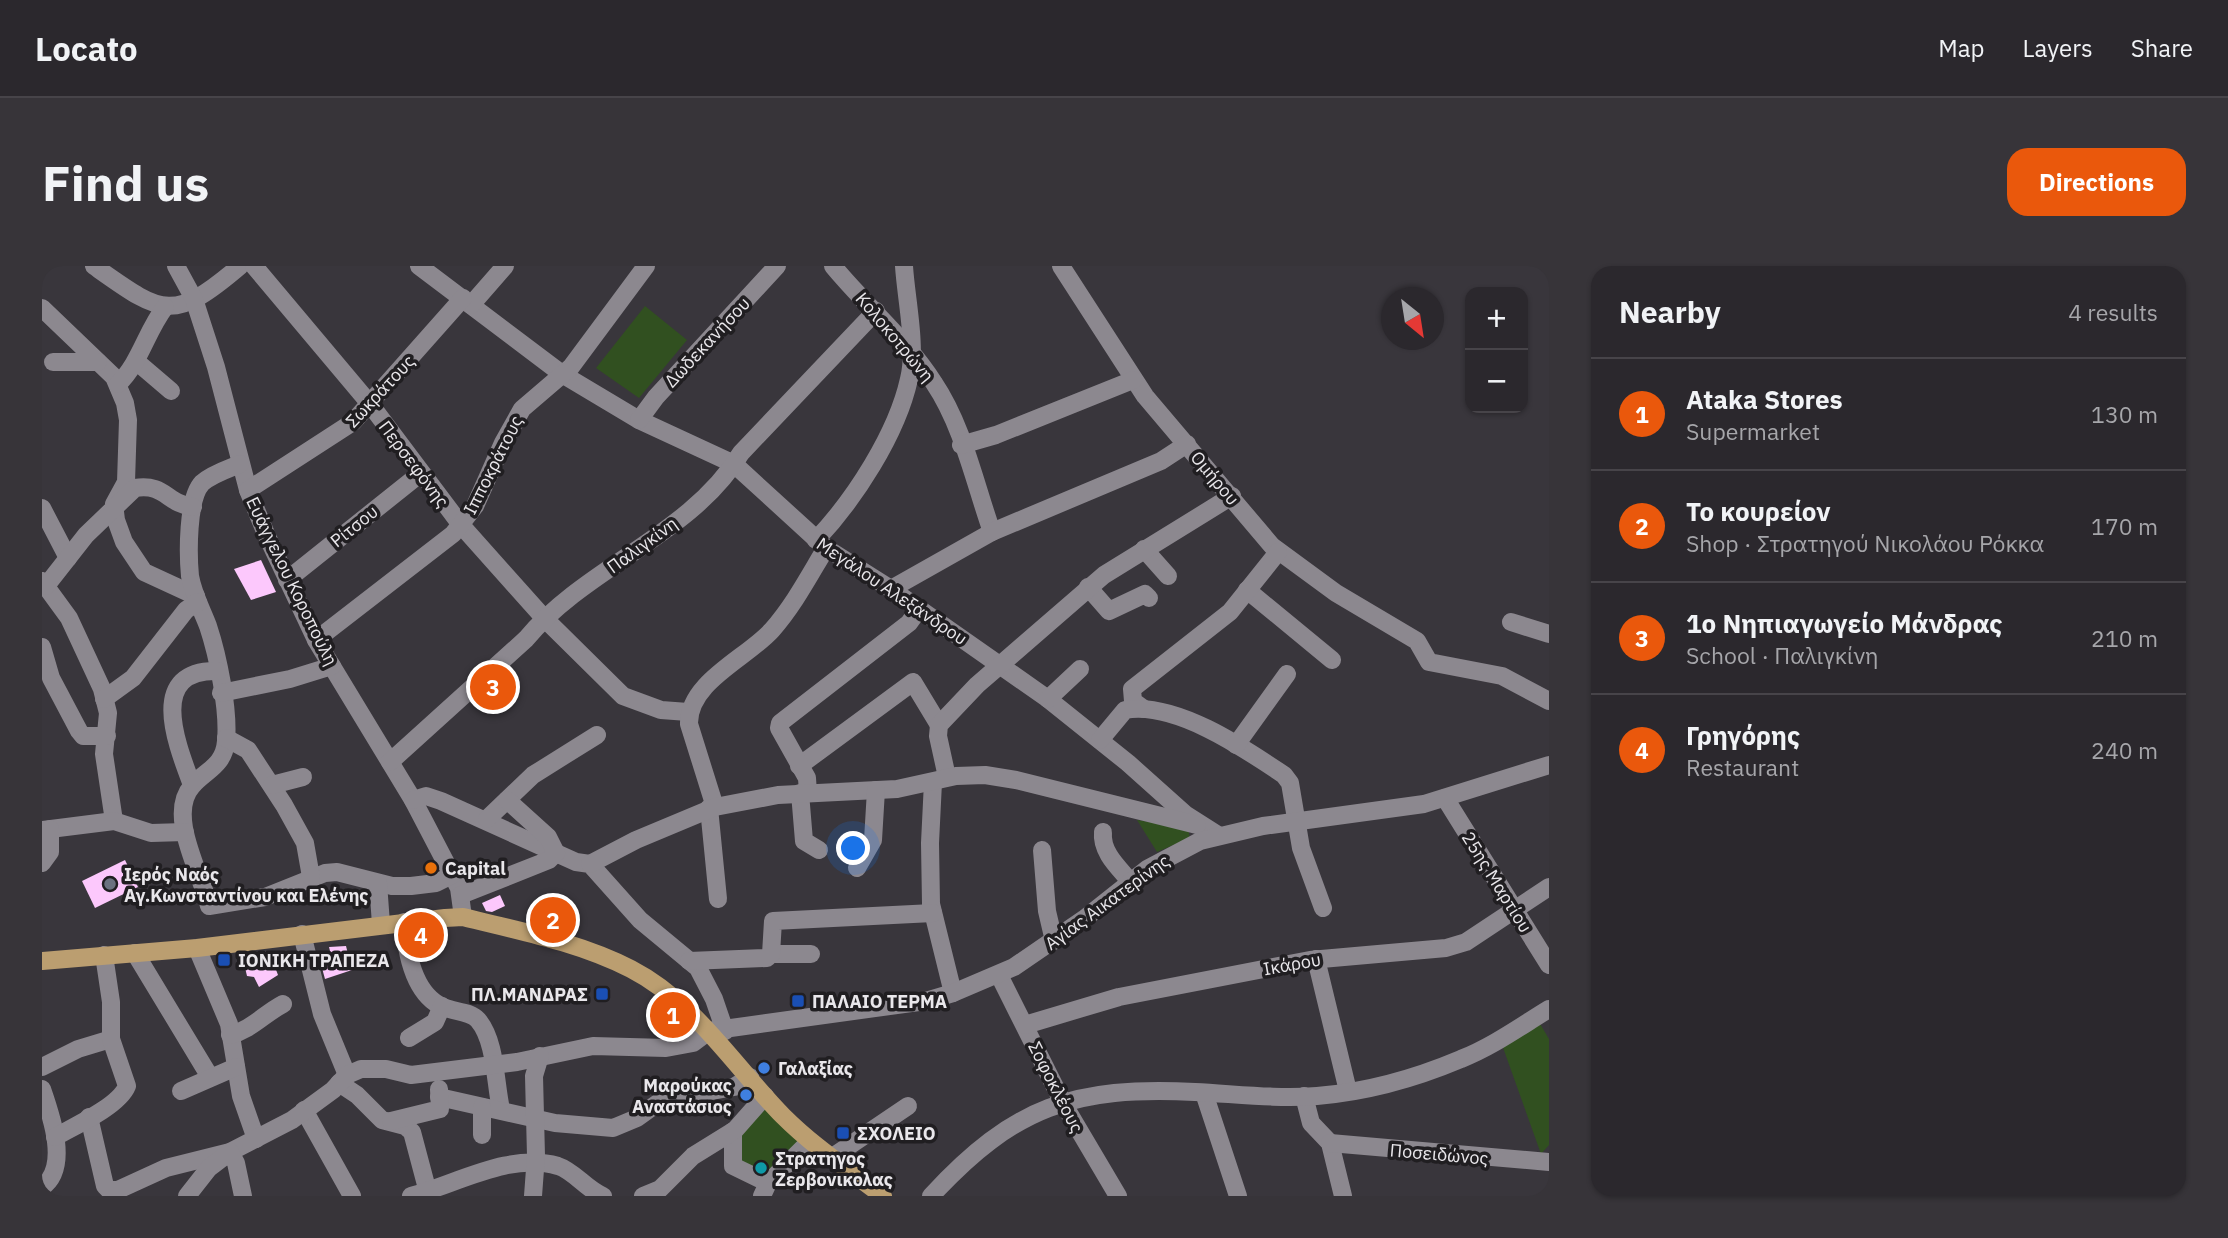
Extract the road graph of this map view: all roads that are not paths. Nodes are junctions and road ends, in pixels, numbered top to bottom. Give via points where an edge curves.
1 (94, 266) edge
2 (176, 266) edge
3 (240, 266) edge
4 (254, 266) edge
5 (419, 266) edge
6 (505, 266) edge
7 (646, 266) edge
8 (777, 266) edge
9 (833, 266) edge
10 (1061, 266) edge
11 (909, 268) edge
12 (194, 299) junction
13 (467, 302) junction
14 (165, 307) junction
15 (42, 308) edge
16 (876, 311) junction
17 (910, 352) junction
18 (53, 362) dead end
19 (98, 362) junction
20 (137, 362) junction
21 (562, 374) junction
22 (1133, 380) junction
23 (118, 384) junction
24 (172, 391) dead end
25 (370, 404) junction
26 (639, 420) junction
27 (1187, 444) junction
28 (961, 445) junction
29 (240, 464) junction
30 (734, 464) junction
31 (421, 473) junction
32 (248, 490) junction
33 (1232, 496) junction
34 (114, 505) junction
35 (192, 507) junction
36 (42, 508) edge
37 (461, 525) junction
38 (992, 532) junction
39 (821, 544) junction
40 (1144, 549) junction
41 (1278, 552) junction
42 (68, 558) junction
43 (1168, 576) dead end
44 (287, 580) junction
45 (1088, 587) junction
46 (45, 588) edge
47 (891, 589) junction
48 (1247, 590) junction
49 (1149, 598) dead end
50 (197, 599) junction
51 (919, 609) junction
52 (544, 618) junction
53 (1511, 622) dead end
54 (1549, 634) edge
55 (316, 640) junction
56 (44, 659) edge
57 (1332, 660) dead end
58 (999, 665) junction
59 (332, 666) junction
60 (1080, 669) dead end
61 (218, 671) junction
62 (1287, 674) dead end
63 (221, 694) junction
64 (104, 699) junction
65 (1048, 699) junction
66 (1549, 701) edge
67 (1144, 709) junction
68 (688, 712) junction
69 (939, 725) junction
70 (597, 735) dead end
71 (107, 736) junction
72 (226, 738) junction
73 (1100, 740) junction
74 (1236, 746) junction
75 (390, 762) junction
76 (1549, 765) edge
77 (799, 766) junction
78 (303, 777) dead end
79 (940, 780) junction
80 (192, 785) junction
81 (272, 785) junction
82 (876, 790) junction
83 (804, 793) junction
84 (1445, 798) junction
85 (413, 800) junction
86 (506, 800) junction
87 (712, 807) junction
88 (487, 819) junction
89 (1296, 820) junction
90 (114, 821) junction
91 (1200, 825) junction
92 (46, 830) edge
93 (185, 832) junction
94 (1104, 832) dead end
95 (1218, 835) junction
96 (819, 850) dead end
97 (1042, 850) dead end
98 (556, 853) junction
99 (42, 863) edge
100 (590, 864) junction
101 (857, 868) dead end
102 (452, 875) junction
103 (311, 877) junction
104 (1130, 881) junction
105 (378, 883) junction
106 (1549, 887) edge
107 (461, 895) junction
108 (718, 898) dead end
109 (1322, 908) dead end
110 (1516, 910) junction
111 (933, 914) junction
112 (463, 917) junction
113 (404, 922) junction
114 (381, 924) junction
115 (302, 934) junction
116 (1054, 941) junction
117 (197, 948) junction
118 (135, 953) junction
119 (771, 954) junction
120 (811, 954) dead end
121 (104, 955) junction
122 (1316, 959) junction
123 (42, 961) edge
124 (689, 961) junction
125 (1549, 965) edge
126 (999, 975) junction
127 (953, 993) junction
128 (283, 1004) dead end
129 (442, 1006) junction
130 (1549, 1009) edge
131 (1024, 1025) junction
132 (717, 1031) junction
133 (230, 1035) junction
134 (409, 1038) dead end
135 (111, 1039) junction
136 (540, 1056) junction
137 (493, 1065) junction
138 (236, 1067) junction
139 (42, 1068) edge
140 (438, 1072) junction
141 (210, 1077) junction
142 (750, 1077) junction
143 (343, 1079) junction
144 (42, 1089) edge
145 (181, 1091) dead end
146 (1348, 1091) junction
147 (1205, 1093) junction
148 (765, 1096) junction
149 (1304, 1096) junction
150 (439, 1097) junction
151 (1063, 1102) junction
152 (908, 1106) dead end
153 (482, 1107) junction
154 (500, 1110) junction
155 (304, 1111) junction
156 (89, 1118) junction
157 (536, 1118) junction
158 (391, 1121) junction
159 (733, 1131) junction
160 (482, 1135) dead end
161 (55, 1137) junction
162 (256, 1139) junction
163 (810, 1141) junction
164 (1329, 1143) junction
165 (230, 1152) junction
166 (831, 1158) junction
167 (536, 1162) junction
168 (1549, 1162) edge
169 (42, 1188) edge
170 (766, 1192) edge
171 (108, 1193) edge
172 (191, 1194) edge
173 (429, 1194) edge
174 (243, 1196) edge
175 (352, 1196) edge
176 (411, 1196) edge
177 (533, 1196) edge
178 (603, 1196) edge
179 (643, 1196) edge
180 (883, 1196) edge
181 (931, 1196) edge
182 (1118, 1196) edge
183 (1238, 1196) edge
184 (1343, 1196) edge

1 - 14 street via 152,304
2 - 12 street, Ευάγγελου Κοροπούλη
3 - 12 street
4 - 25 street, Περσεφόνης
5 - 13 street, Μεγάλου Αλεξάνδρου
6 - 13 street, Σωκράτους
7 - 21 street, Ιπποκράτους
8 - 26 street, Δωδεκανήσου
9 - 16 street, Κολοκοτρώνη
10 - 22 street, Ομήρου
11 - 17 street
12 - 14 street
12 - 29 street, Ευάγγελου Κοροπούλη
13 - 21 street, Μεγάλου Αλεξάνδρου
13 - 25 street, Σωκράτους
14 - 20 street via 152,324
15 - 19 street
16 - 17 street, Κολοκοτρώνη
16 - 30 street, Παλιγκίνη
17 - 28 street, Κολοκοτρώνη via 936,385
17 - 39 street via 910,377 878,455
18 - 19 street
19 - 23 street
20 - 23 street
20 - 24 street
21 - 26 street, Μεγάλου Αλεξάνδρου
21 - 37 street, Ιπποκράτους via 522,409 475,506
22 - 27 street, Ομήρου
22 - 28 street
23 - 34 street via 128,420 128,441 126,482
25 - 31 street, Περσεφόνης
25 - 32 street, Σωκράτους via 330,440
26 - 30 street, Μεγάλου Αλεξάνδρου
27 - 33 street, Ομήρου
27 - 38 street via 1161,461
28 - 38 street, Κολοκοτρώνη
29 - 32 street, Ευάγγελου Κοροπούλη
29 - 35 street via 203,482
30 - 39 street, Μεγάλου Αλεξάνδρου
30 - 52 street, Παλιγκίνη via 724,479 666,528
31 - 37 street, Περσεφόνης
31 - 44 street, Ρίτσου
32 - 44 street, Ευάγγελου Κοροπούλη
33 - 40 street
33 - 41 street, Ομήρου
34 - 35 street via 135,488 154,486
34 - 42 street
34 - 50 street via 124,542 144,572
35 - 50 street via 190,575
36 - 42 street
37 - 52 street, Περσεφόνης
37 - 55 street, Ιπποκράτους
38 - 47 street
39 - 47 street, Μεγάλου Αλεξάνδρου
39 - 68 street via 793,602 773,629 708,684
40 - 43 street
40 - 45 street
41 - 48 street
41 - 66 street, Ομήρου via 1336,593 1417,640 1429,662 1502,676
42 - 46 street
44 - 55 street, Ευάγγελου Κοροπούλη
45 - 49 street via 1110,611 1145,594
45 - 58 street
46 - 64 street via 87,654
47 - 51 street, Μεγάλου Αλεξάνδρου
48 - 57 street
48 - 67 street via 1230,612 1132,689 1133,701
50 - 61 street
50 - 64 street via 133,678
51 - 58 street, Μεγάλου Αλεξάνδρου
51 - 77 street via 909,623 780,723
52 - 68 street, Περσεφόνης via 624,696 661,710
52 - 75 street, Παλιγκίνη
53 - 54 street
55 - 59 street, Ευάγγελου Κοροπούλη
56 - 71 street via 83,736
58 - 65 street, Μεγάλου Αλεξάνδρου
58 - 69 street
59 - 63 street
59 - 75 street, Ευάγγελου Κοροπούλη
60 - 65 street
61 - 63 street
61 - 80 street via 184,677 173,701 172,721
62 - 74 street
63 - 72 street
64 - 71 street
65 - 73 street, Μεγάλου Αλεξάνδρου
67 - 73 street via 1125,710
67 - 74 street via 1196,724
68 - 87 street
69 - 77 street via 913,682
69 - 79 street
70 - 86 street via 533,775
71 - 90 street via 104,754
72 - 80 street via 219,763
72 - 81 street via 248,750
73 - 91 street, Μεγάλου Αλεξάνδρου
74 - 89 street via 1284,775 1290,783
75 - 85 street, Ευάγγελου Κοροπούλη
76 - 84 street, Αγίας Αικατερίνης
77 - 83 street via 807,778
78 - 81 street
79 - 82 street
79 - 91 street via 985,775 1016,780
79 - 111 street via 930,843
80 - 93 street via 184,803
81 - 103 street via 301,832
82 - 83 street
82 - 101 street via 873,840
83 - 87 street
83 - 96 street via 804,841
84 - 89 street, Αγίας Αικατερίνης
84 - 110 street, 25ης Μαρτίου
85 - 88 street via 426,796
85 - 102 street, Ευάγγελου Κοροπούλη
86 - 88 street
86 - 98 street via 548,837
87 - 100 street
87 - 108 street
88 - 98 street
89 - 95 street, Αγίας Αικατερίνης
89 - 109 street
90 - 92 street
90 - 93 street via 151,833
91 - 95 street, Μεγάλου Αλεξάνδρου
92 - 99 street via 50,852
93 - 103 street via 209,906 265,897
94 - 104 street via 1102,843
95 - 104 street, Αγίας Αικατερίνης
97 - 116 street
98 - 100 street
98 - 107 street via 549,860
100 - 124 street via 640,920
102 - 105 street via 424,885
102 - 107 street, Ευάγγελου Κοροπούλη
103 - 105 street via 337,872
104 - 116 street, Αγίας Αικατερίνης
105 - 114 street
106 - 110 street, Ικάρου
107 - 112 street, Ευάγγελου Κοροπούλη
110 - 122 street, Ικάρου via 1466,942 1446,948
110 - 125 street, 25ης Μαρτίου
111 - 119 street via 774,921
111 - 127 street
112 - 113 main road
112 - 132 main road via 577,946 632,970
113 - 114 main road
113 - 129 street via 413,969 428,995
114 - 115 main road
115 - 117 main road
115 - 143 street
116 - 126 street, Αγίας Αικατερίνης
117 - 118 main road
117 - 133 street
118 - 121 main road
118 - 141 street
119 - 120 street
119 - 124 street via 759,959
121 - 123 main road
121 - 135 street
122 - 131 street, Ικάρου via 1119,997
122 - 146 street
124 - 132 street via 704,977
126 - 127 street, Αγίας Αικατερίνης
126 - 131 street, Σοφοκλέους
127 - 132 street, Αγίας Αικατερίνης via 926,1001
128 - 133 street
129 - 134 street via 435,1022
129 - 137 street via 477,1019
130 - 146 street via 1463,1059 1403,1080
131 - 151 street, Σοφοκλέους
132 - 136 street, Αγίας Αικατερίνης via 680,1046 593,1046
132 - 142 main road
133 - 138 street
135 - 139 street via 78,1049
135 - 156 street via 127,1086
136 - 137 street, Αγίας Αικατερίνης
136 - 157 street via 534,1076
137 - 140 street, Αγίας Αικατερίνης
137 - 154 street
138 - 141 street
138 - 162 street
140 - 143 street, Αγίας Αικατερίνης via 411,1075 372,1068
140 - 150 street
141 - 145 street
142 - 148 main road
142 - 157 street via 727,1089 662,1100 613,1128
143 - 155 street
143 - 158 street via 372,1113
144 - 161 street
146 - 149 street
147 - 149 street
147 - 151 street via 1129,1091
147 - 183 street
148 - 159 street
148 - 163 main road
149 - 164 street via 1311,1123
150 - 153 street
150 - 158 street via 440,1109
151 - 181 street via 1029,1114 997,1134
151 - 182 street, Σοφοκλέους
152 - 166 street
153 - 154 street
153 - 160 street
154 - 157 street
155 - 162 street
155 - 175 street
156 - 161 street
156 - 171 street
157 - 167 street
158 - 173 street via 405,1126 415,1138
159 - 170 street via 733,1166
159 - 179 street via 687,1161 660,1189
161 - 169 street via 52,1178
162 - 165 street
163 - 166 main road
163 - 170 street
164 - 168 street, Ποσειδώνος
164 - 184 street
165 - 171 street via 166,1168
165 - 172 street via 209,1168
165 - 174 street
166 - 180 main road
167 - 173 street via 505,1165
167 - 177 street
167 - 178 street via 565,1169
173 - 176 street

